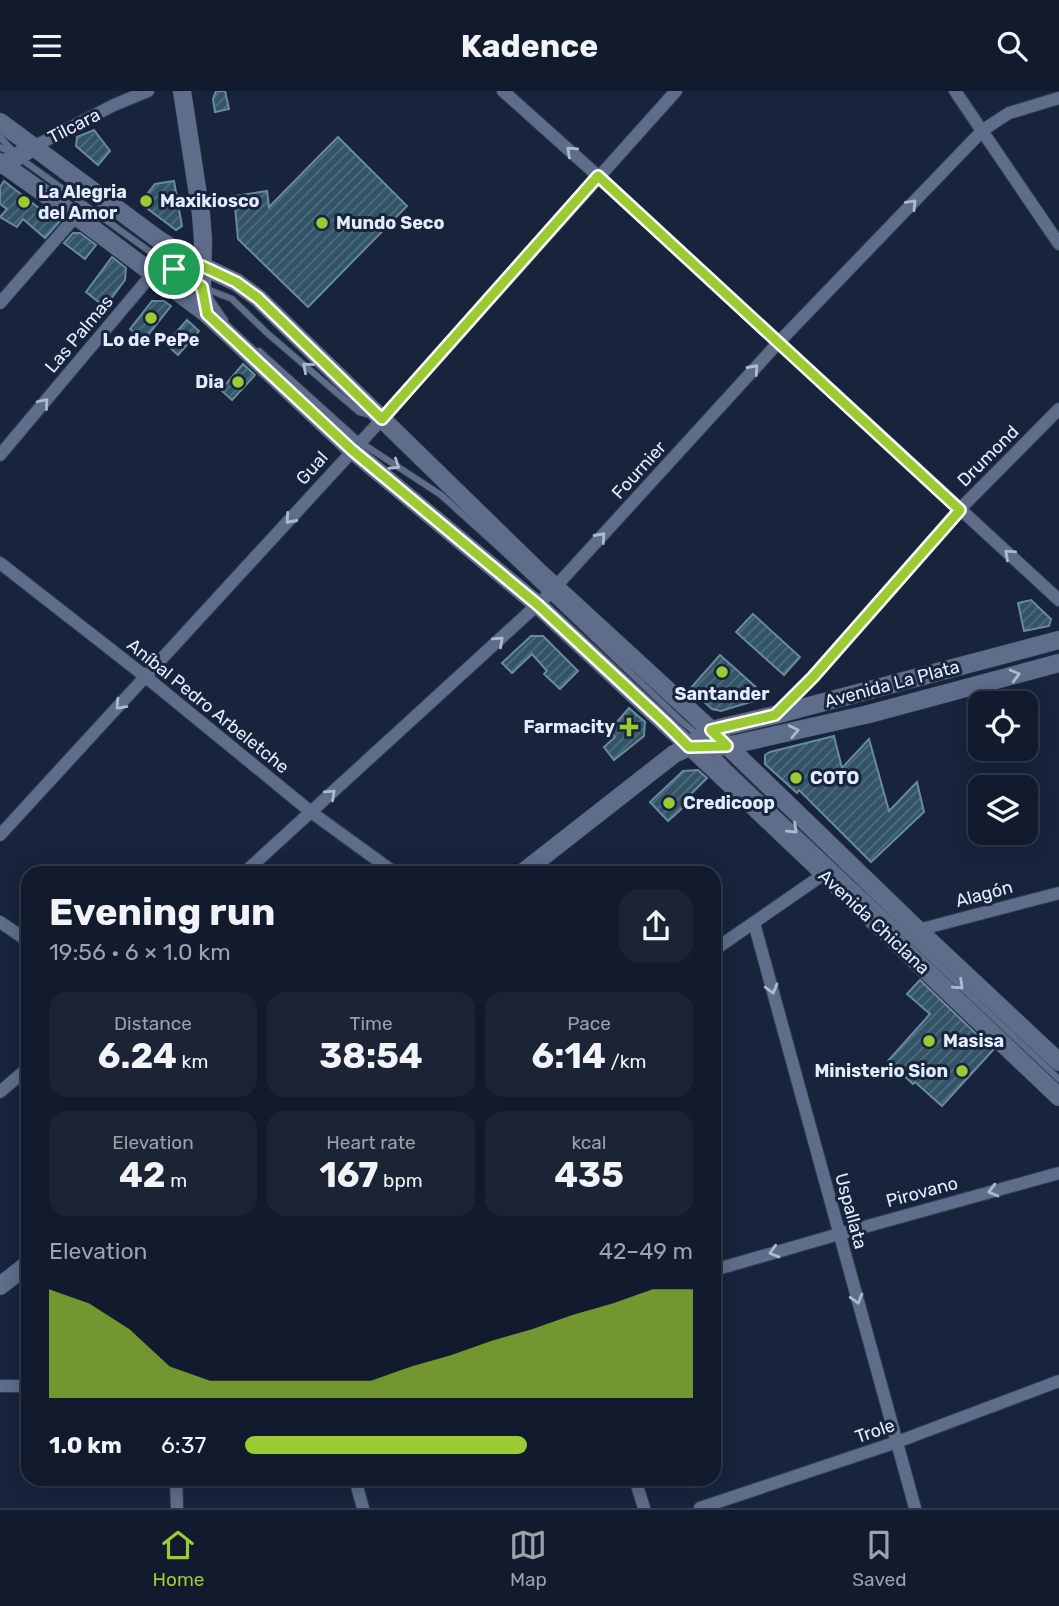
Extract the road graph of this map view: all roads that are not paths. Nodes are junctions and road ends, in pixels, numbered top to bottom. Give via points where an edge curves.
1 (148, 91) edge
2 (182, 91) edge
3 (503, 91) edge
4 (676, 91) edge
5 (955, 91) edge
6 (1059, 99) edge
7 (0, 122) edge
8 (983, 130) junction
9 (0, 137) edge
10 (11, 155) edge
11 (598, 176) junction
12 (76, 216) junction
13 (1059, 244) edge
14 (202, 266) junction
15 (174, 269) junction
16 (153, 274) junction
17 (202, 287) junction
18 (0, 303) edge
19 (207, 314) junction
20 (233, 328) dead end
21 (778, 343) junction
22 (253, 346) dead end
23 (1059, 409) edge
24 (382, 419) junction
25 (356, 446) junction
26 (0, 455) edge
27 (960, 510) junction
28 (0, 563) edge
29 (547, 596) junction
30 (1059, 600) edge
31 (1059, 640) edge
32 (1059, 663) edge
33 (146, 677) junction
34 (775, 715) junction
35 (707, 742) junction
36 (311, 812) junction
37 (0, 835) edge
38 (252, 866) edge
39 (385, 866) edge
40 (531, 866) edge
41 (824, 874) junction
42 (1059, 893) edge
43 (0, 922) edge
44 (754, 923) junction
45 (918, 930) junction
46 (21, 936) edge
47 (721, 945) edge
48 (1059, 1062) edge
49 (21, 1074) edge
50 (1059, 1079) edge
51 (0, 1093) edge
52 (1059, 1097) edge
53 (1059, 1173) edge
54 (839, 1234) junction
55 (721, 1268) edge
56 (21, 1270) edge
57 (0, 1286) edge
58 (1059, 1381) edge
59 (0, 1386) edge
60 (21, 1386) edge
61 (897, 1442) junction
62 (176, 1486) edge
63 (357, 1486) edge
64 (637, 1486) edge
65 (177, 1508) edge
66 (363, 1508) edge
67 (644, 1508) edge
68 (701, 1508) edge
69 (915, 1508) edge

1 - 10 street, Tilcara
2 - 14 main road via 201,214
11 -> 3 street
4 - 11 street, Gual
5 - 8 street
6 - 8 street, Fournier via 1009,113
7 - 10 main road
8 - 13 street
21 -> 8 street, Fournier
9 - 10 lane
10 - 12 main road
10 - 14 main road
10 - 15 lane
11 - 21 street
11 - 24 street, Gual
12 - 16 main road
12 - 18 street
14 - 15 street
14 - 17 main road
14 - 24 main road via 258,298
15 - 16 street
15 - 17 lane
16 - 19 main road
26 -> 16 street, Las Palmas
17 - 19 main road
17 - 20 lane
24 -> 17 lane via 359,412 232,299
19 - 25 main road
21 - 27 street
29 -> 21 street, Fournier
22 - 25 lane
23 - 27 street, Drumond
24 - 25 street, Gual
24 - 29 main road
25 -> 29 main road
25 -> 33 street, Gual
30 -> 27 street
27 - 34 street, Drumond
28 - 33 street, Aníbal Pedro Arbeletche
29 - 35 main road
29 - 35 main road via 666,724
36 -> 29 street, Fournier
31 - 34 main road, Avenida La Plata
35 -> 32 main road, Avenida La Plata via 869,714
33 - 36 street, Aníbal Pedro Arbeletche
33 -> 37 street, Gual
34 - 35 main road, Avenida La Plata
35 - 40 main road, Avenida La Plata via 674,754
35 - 41 main road, Avenida Chiclana
35 - 45 main road, Avenida Chiclana
35 -> 50 lane via 730,769
36 - 38 street, Fournier
36 - 39 street, Aníbal Pedro Arbeletche
41 - 44 street
41 - 52 main road, Avenida Chiclana
42 - 45 street, Alagón
43 - 46 street
44 - 47 street
44 -> 54 street, Uspallata
45 - 48 main road, Avenida Chiclana
49 - 51 street
53 -> 54 street, Pirovano
54 -> 55 street, Pirovano
54 -> 61 street, Uspallata
56 - 57 main road
58 - 61 street, Trole
59 - 60 street
61 - 68 street, Trole
61 - 69 street, Uspallata
62 - 65 street
63 - 66 street
64 - 67 street

